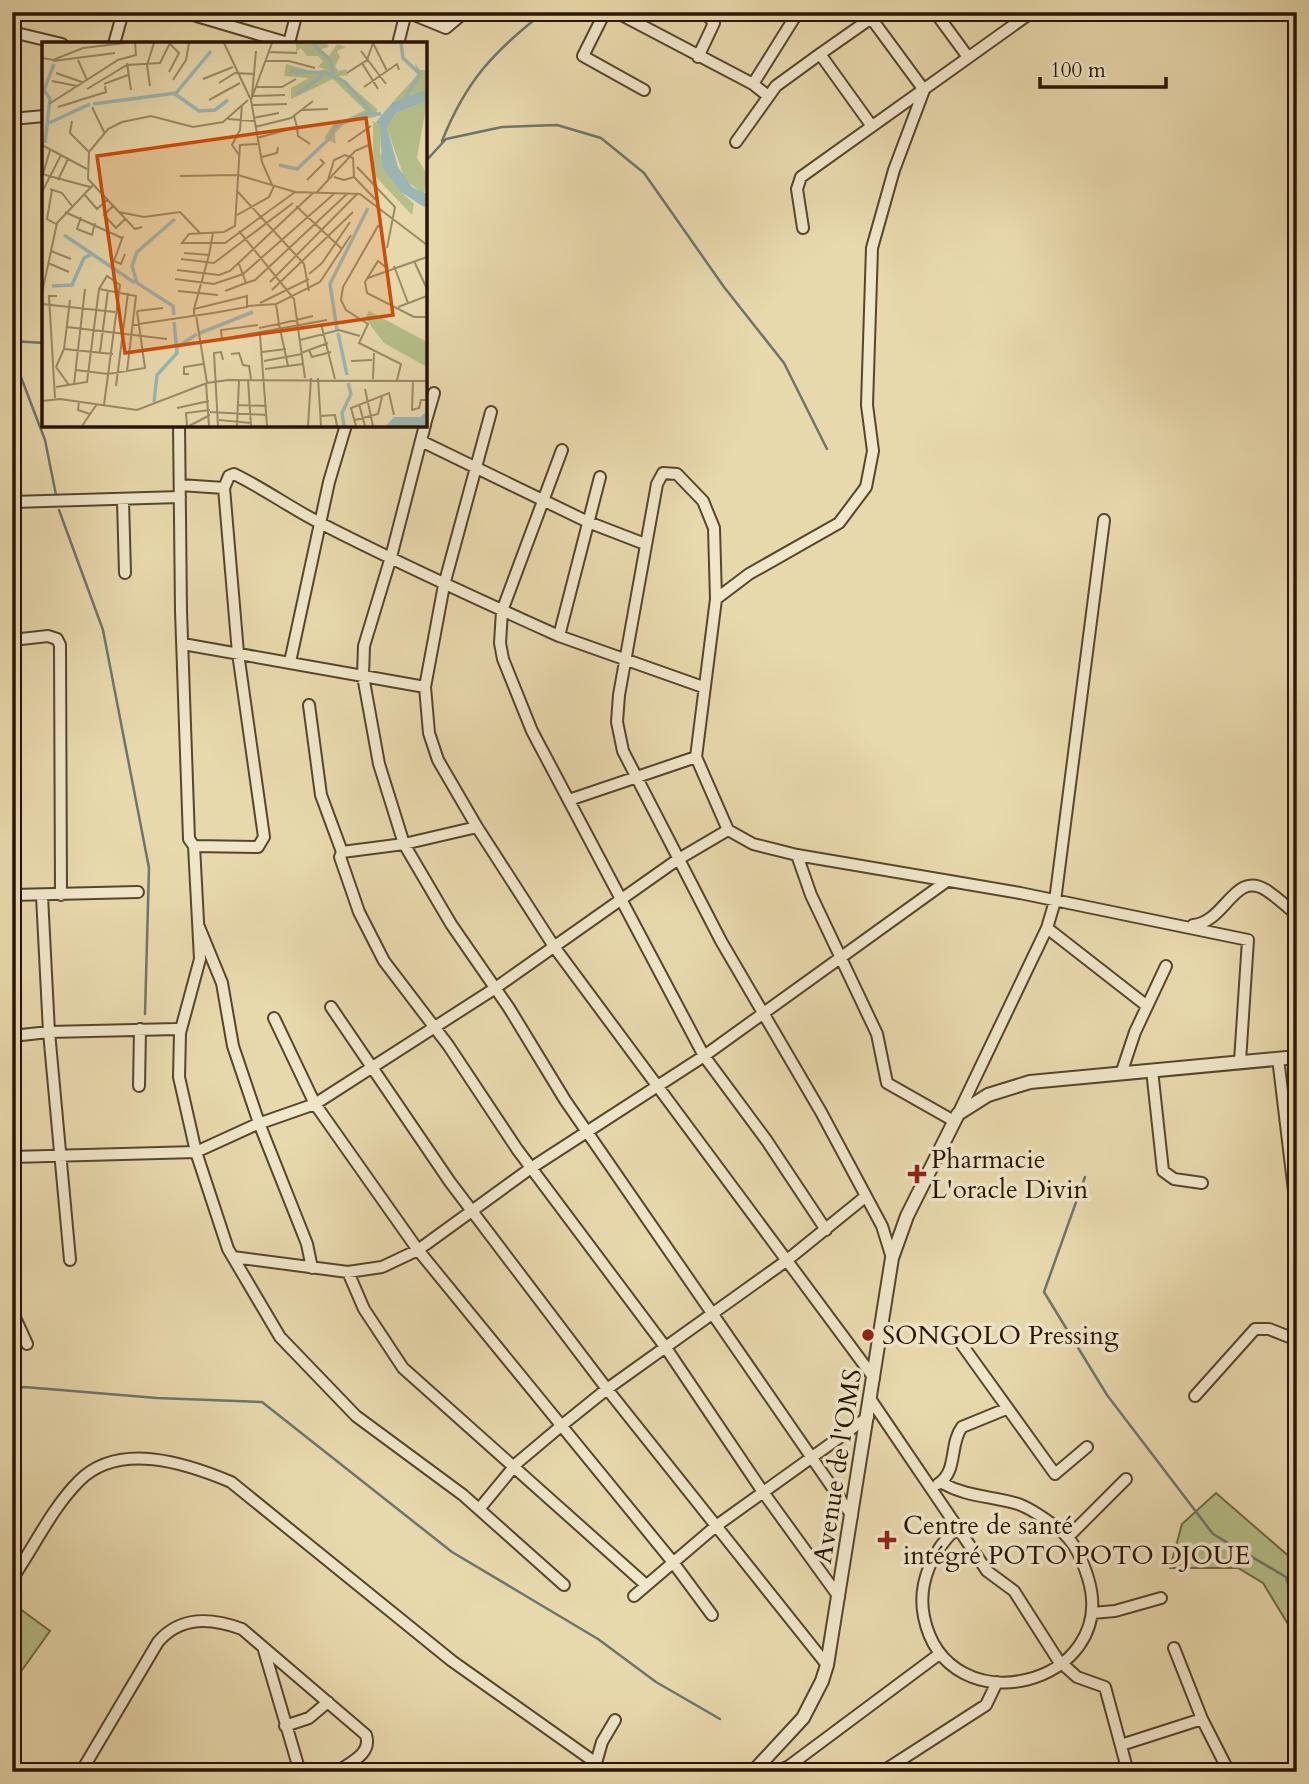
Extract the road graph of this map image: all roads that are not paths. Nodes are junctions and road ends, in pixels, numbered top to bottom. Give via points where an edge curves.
1 (123, 12) edge
2 (183, 12) edge
3 (297, 12) edge
4 (407, 12) edge
5 (465, 12) edge
6 (605, 12) edge
7 (616, 12) edge
8 (705, 12) edge
9 (798, 12) edge
10 (935, 12) edge
11 (1008, 12) edge
12 (1032, 12) edge
13 (875, 15) edge
14 (1016, 24) junction
15 (12, 32) edge
16 (53, 42) edge
17 (115, 42) edge
18 (287, 42) edge
19 (290, 42) edge
20 (399, 42) edge
21 (820, 54) junction
22 (698, 57) junction
23 (968, 57) junction
24 (753, 84) junction
25 (644, 90) dead end
26 (924, 90) junction
27 (768, 96) junction
28 (42, 116) edge
29 (12, 118) edge
30 (871, 125) junction
31 (736, 142) dead end
32 (803, 228) dead end
33 (434, 393) dead end
34 (491, 412) dead end
35 (427, 418) edge
36 (179, 427) edge
37 (345, 427) edge
38 (424, 427) edge
39 (421, 441) junction
40 (562, 450) dead end
41 (475, 466) junction
42 (600, 477) dead end
43 (224, 488) junction
44 (180, 491) junction
45 (123, 500) junction
46 (544, 500) junction
47 (12, 502) edge
48 (1104, 520) dead end
49 (588, 522) junction
50 (320, 523) junction
51 (645, 544) junction
52 (391, 558) junction
53 (125, 573) dead end
54 (444, 585) junction
55 (716, 599) junction
56 (502, 611) junction
57 (559, 636) junction
58 (12, 640) edge
59 (183, 644) junction
60 (238, 653) junction
61 (290, 662) junction
62 (624, 662) junction
63 (363, 676) junction
64 (425, 687) junction
65 (703, 687) junction
66 (309, 705) dead end
67 (696, 757) junction
68 (635, 779) junction
69 (569, 800) junction
70 (477, 827) junction
71 (728, 831) junction
72 (404, 844) junction
73 (194, 846) junction
74 (342, 852) junction
75 (797, 855) junction
76 (677, 860) junction
77 (947, 881) junction
78 (138, 892) dead end
79 (12, 895) edge
80 (61, 895) junction
81 (42, 896) junction
82 (622, 899) junction
83 (1055, 901) junction
84 (1297, 915) edge
85 (1186, 925) junction
86 (198, 928) junction
87 (1048, 928) junction
88 (555, 948) junction
89 (840, 956) junction
90 (1166, 966) dead end
91 (494, 989) junction
92 (1147, 1006) junction
93 (331, 1007) dead end
94 (762, 1014) junction
95 (274, 1018) dead end
96 (434, 1026) junction
97 (140, 1029) junction
98 (49, 1032) junction
99 (180, 1033) junction
100 (12, 1036) edge
101 (704, 1056) junction
102 (1297, 1057) edge
103 (1278, 1058) junction
104 (1240, 1061) junction
105 (373, 1069) junction
106 (1152, 1070) junction
107 (1122, 1071) junction
108 (139, 1086) dead end
109 (657, 1087) junction
110 (315, 1104) junction
111 (956, 1117) junction
112 (259, 1123) junction
113 (588, 1131) junction
114 (196, 1152) junction
115 (59, 1156) junction
116 (12, 1157) edge
117 (531, 1168) junction
118 (1202, 1183) dead end
119 (865, 1197) junction
120 (473, 1211) junction
121 (1297, 1216) edge
122 (826, 1230) junction
123 (418, 1250) junction
124 (233, 1257) junction
125 (892, 1258) junction
126 (70, 1259) dead end
127 (786, 1261) junction
128 (312, 1268) junction
129 (348, 1272) junction
130 (12, 1311) edge
131 (711, 1315) junction
132 (1297, 1340) edge
133 (960, 1342) dead end
134 (27, 1344) dead end
135 (666, 1348) junction
136 (874, 1378) junction
137 (607, 1388) junction
138 (1195, 1396) dead end
139 (871, 1400) junction
140 (1006, 1409) junction
141 (868, 1418) junction
142 (561, 1426) junction
143 (1087, 1447) dead end
144 (811, 1456) junction
145 (514, 1467) junction
146 (1126, 1479) dead end
147 (942, 1483) junction
148 (929, 1487) junction
149 (762, 1492) junction
150 (480, 1508) junction
151 (852, 1516) junction
152 (716, 1526) junction
153 (958, 1527) junction
154 (1068, 1537) junction
155 (672, 1561) junction
156 (12, 1579) edge
157 (564, 1584) dead end
158 (646, 1585) junction
159 (634, 1596) dead end
160 (839, 1597) junction
161 (1161, 1598) dead end
162 (1092, 1613) junction
163 (712, 1615) dead end
164 (1174, 1648) dead end
165 (264, 1649) junction
166 (938, 1655) junction
167 (827, 1665) junction
168 (1063, 1665) junction
169 (997, 1682) junction
170 (328, 1702) junction
171 (1202, 1719) junction
172 (615, 1720) dead end
173 (285, 1726) junction
174 (1121, 1745) junction
175 (594, 1767) edge
176 (81, 1772) edge
177 (300, 1772) edge
178 (337, 1772) edge
179 (753, 1772) edge
180 (776, 1772) edge
181 (883, 1772) edge
182 (1128, 1772) edge
183 (1230, 1772) edge

1 - 17 street
2 - 18 street
3 - 19 street
4 - 5 street via 446,28
4 - 20 street
6 - 25 street via 583,56
7 - 22 street
8 - 22 street via 713,23
9 - 24 street
10 - 23 street
11 - 14 street
12 - 14 street
13 - 21 street
13 - 26 street
14 - 23 street
15 - 16 street
21 - 27 street via 786,76
21 - 30 street
22 - 24 street
23 - 26 street
24 - 27 street
26 - 30 street
26 - 55 street via 872,248 867,405 873,452 866,488 839,523
27 - 31 street
28 - 29 street
30 - 32 street via 798,182
33 - 35 street
34 - 41 street
36 - 44 street
37 - 50 street
38 - 39 street
39 - 41 street
39 - 52 street
40 - 46 street
41 - 46 street
41 - 54 street
42 - 49 street
43 - 44 street
43 - 50 street via 234,474
43 - 60 street
44 - 45 street
44 - 59 street
45 - 47 street
45 - 53 street
46 - 49 street
46 - 56 street
48 - 83 street
49 - 51 street
49 - 57 street
50 - 52 street
50 - 61 street
51 - 55 street via 659,476 673,472 712,516
51 - 62 street
52 - 54 street
52 - 63 street via 364,646
54 - 56 street
54 - 64 street
55 - 65 street
56 - 57 street
56 - 69 street via 500,643 506,668 532,731
57 - 62 street
58 - 80 street via 48,636 60,645
59 - 60 street
59 - 73 street via 187,803
60 - 61 street
60 - 73 street via 262,843 258,847
61 - 63 street
62 - 65 street
62 - 68 street via 617,722
63 - 64 street
63 - 72 street via 379,764
64 - 70 street via 425,714 439,760
65 - 67 street
66 - 74 street via 321,795
67 - 68 street
67 - 71 street
68 - 69 street
68 - 76 street
69 - 82 street
70 - 72 street
70 - 88 street
71 - 75 street via 753,844
71 - 76 street
72 - 74 street
72 - 91 street
73 - 86 street
74 - 96 street via 359,912 384,961
75 - 77 street
75 - 89 street
76 - 82 street
76 - 94 street
77 - 83 street
77 - 89 street
78 - 80 street
79 - 81 street
80 - 81 street
81 - 98 street
82 - 88 street
82 - 101 street
83 - 85 street
83 - 87 street
84 - 85 street via 1266,890 1249,884 1213,919
85 - 104 street via 1248,940
86 - 99 street via 200,958
86 - 112 street via 222,982 233,1046
87 - 92 street
87 - 111 street
88 - 91 street
88 - 109 street
89 - 94 street
89 - 111 street via 877,1034 887,1083
90 - 92 street
91 - 96 street
91 - 113 street
92 - 107 street
93 - 105 street
94 - 101 street
94 - 119 street
95 - 110 street
96 - 105 street
96 - 117 street
97 - 98 street
97 - 99 street via 173,1028
97 - 108 street
98 - 100 street
98 - 115 street
99 - 114 street via 179,1077
101 - 109 street
101 - 122 street
102 - 103 street
103 - 104 street
103 - 121 street
104 - 106 street
105 - 110 street
105 - 120 street
106 - 107 street
106 - 118 street via 1163,1171 1174,1179
107 - 111 street via 1004,1087
109 - 113 street
109 - 127 street
110 - 112 street
110 - 123 street
111 - 125 street, Avenue de l'OMS via 907,1216
112 - 114 street
112 - 128 street via 307,1244
113 - 117 street
113 - 131 street
114 - 115 street
114 - 124 street
115 - 116 street
115 - 126 street
117 - 120 street
117 - 135 street
119 - 122 street
119 - 125 street via 882,1226
120 - 123 street
120 - 137 street
122 - 127 street
123 - 129 street via 382,1267
123 - 142 street
124 - 128 street
124 - 150 street via 280,1338 329,1392
125 - 136 street, Avenue de l'OMS
127 - 131 street
127 - 136 street
128 - 129 street
129 - 145 street via 364,1309 403,1368
130 - 134 street
131 - 135 street
131 - 144 street
132 - 138 street via 1269,1329 1255,1329
133 - 140 street
135 - 137 street
135 - 149 street
136 - 139 street, Avenue de l'OMS
137 - 142 street
137 - 152 street
139 - 141 street, Avenue de l'OMS
139 - 148 street
140 - 143 street via 1055,1474
140 - 147 street via 962,1427
141 - 144 street
141 - 151 street, Avenue de l'OMS
142 - 145 street
142 - 155 street
144 - 149 street
144 - 151 street
145 - 150 street
145 - 158 street
146 - 154 street
147 - 148 street
147 - 154 street via 961,1493 1019,1504
148 - 153 street
149 - 152 street
149 - 160 street
150 - 157 street
151 - 160 street, Avenue de l'OMS
152 - 155 street
152 - 167 street
153 - 166 street via 937,1549 924,1585 924,1618
153 - 168 street via 987,1571 1014,1591
154 - 162 street via 1084,1567
155 - 158 street
155 - 163 street
156 - 175 street via 67,1495 100,1467 144,1458 206,1472 231,1482 452,1661
158 - 159 street
160 - 167 street, Avenue de l'OMS
161 - 162 street
162 - 168 street via 1085,1634
164 - 171 street
165 - 170 street
165 - 173 street
165 - 176 street via 242,1629 218,1620 193,1621 167,1632
166 - 169 street via 963,1674
166 - 180 street
167 - 179 street, Avenue de l'OMS via 803,1718
168 - 169 street via 1028,1681
168 - 174 street via 1077,1677 1105,1687
169 - 181 street via 986,1705
170 - 173 street via 309,1718
170 - 178 street via 368,1740 363,1754
171 - 174 street
171 - 183 street
172 - 175 street
173 - 177 street
174 - 182 street

